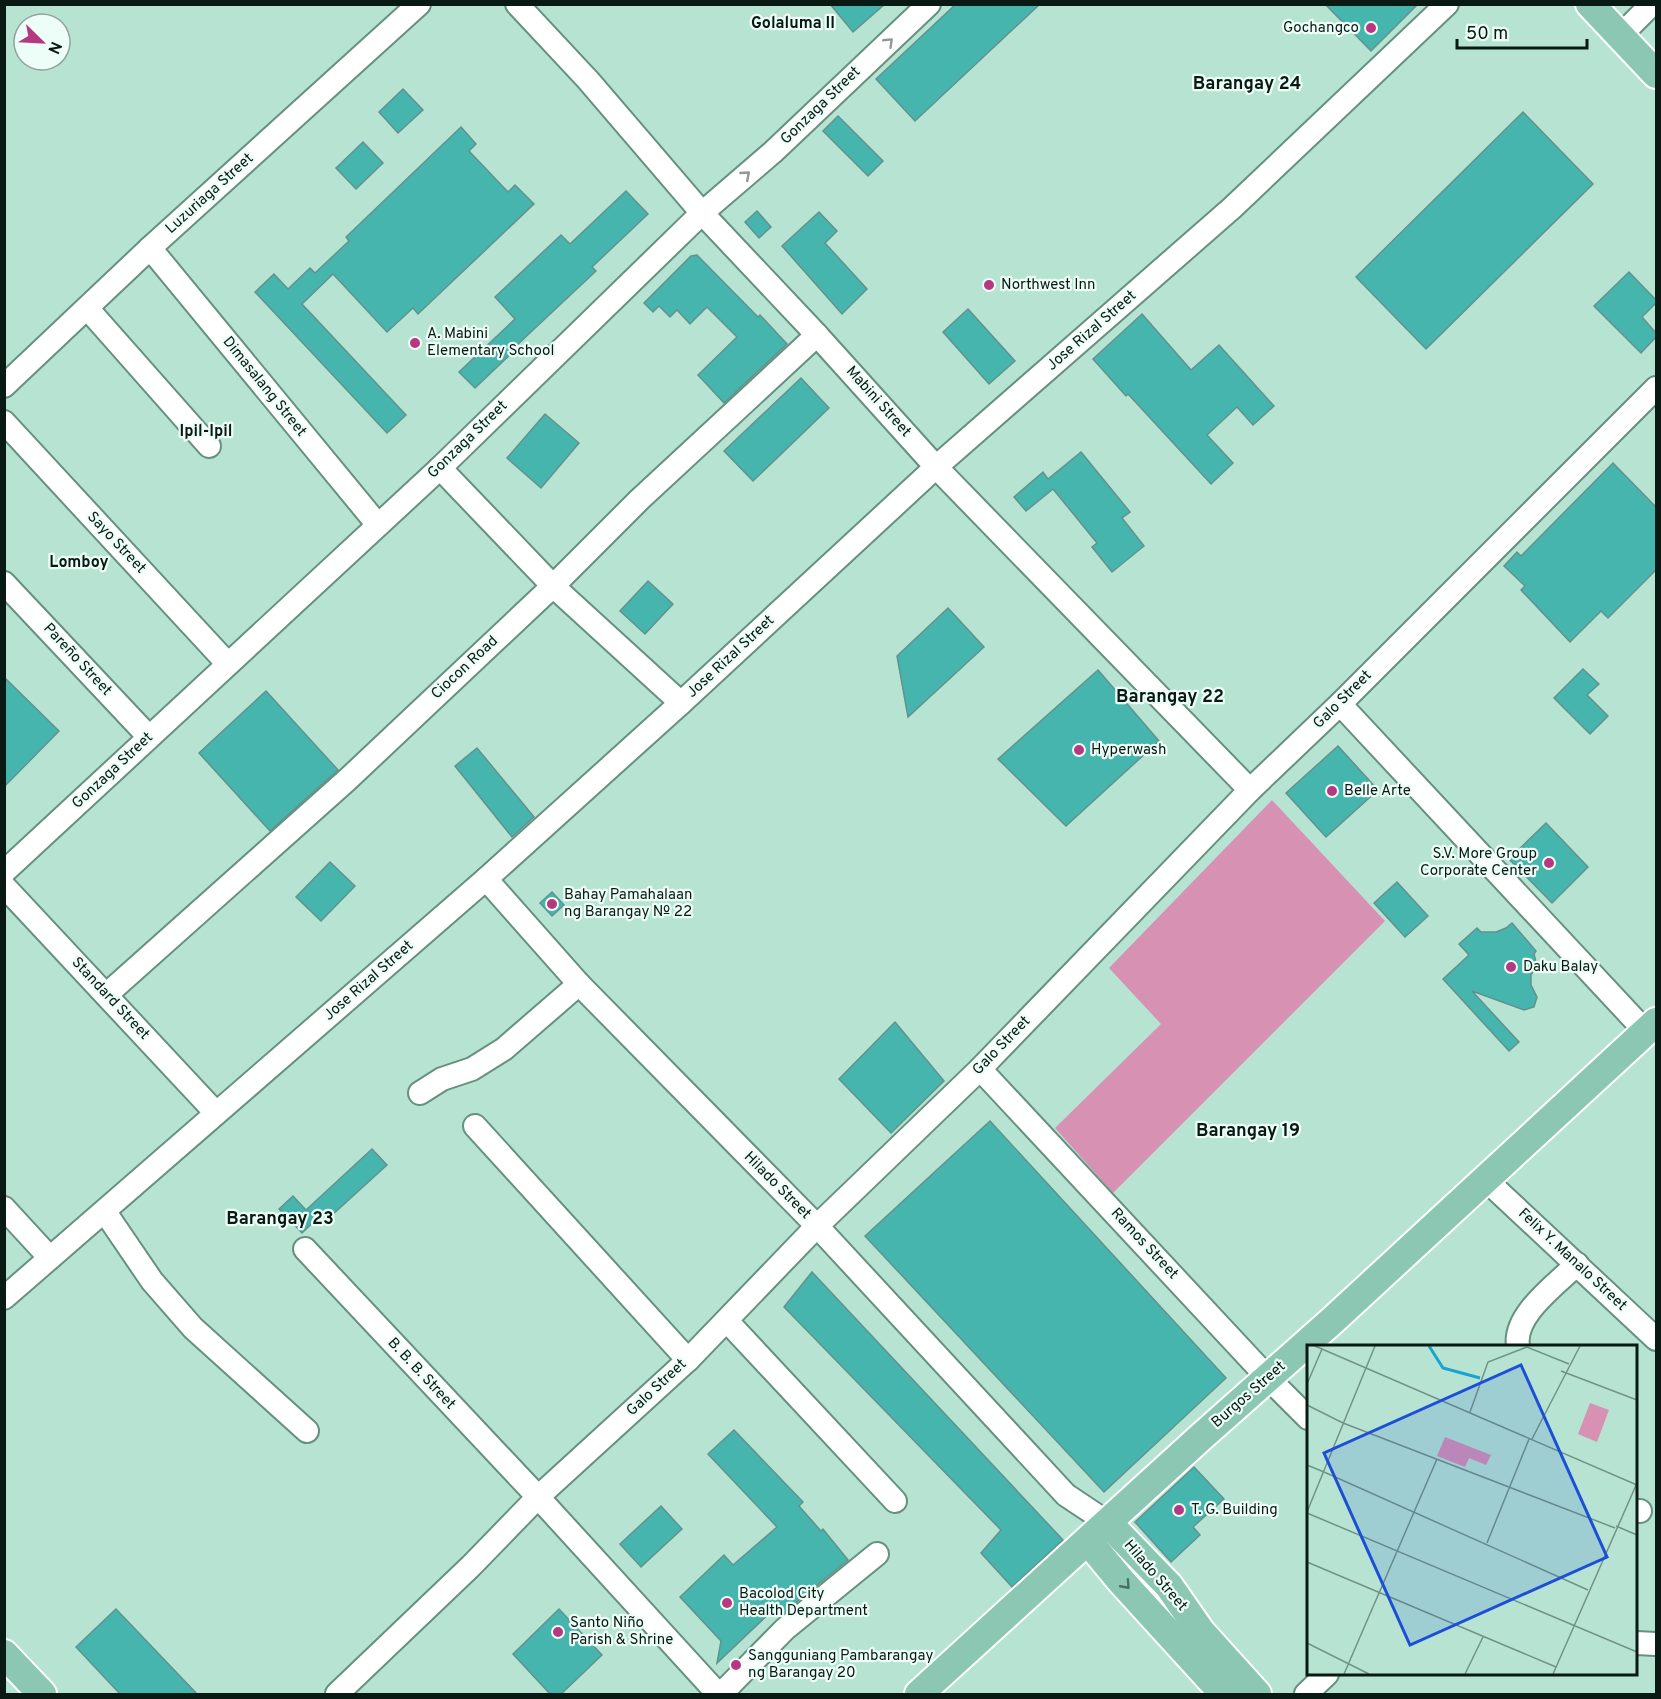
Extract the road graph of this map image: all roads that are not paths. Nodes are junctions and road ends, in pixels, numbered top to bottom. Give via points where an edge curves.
1 (419, 4) edge
2 (517, 4) edge
3 (929, 4) edge
4 (1447, 4) edge
5 (1590, 4) edge
6 (1652, 4) edge
7 (1620, 36) junction
8 (1656, 74) edge
9 (702, 213) junction
10 (150, 248) junction
11 (87, 308) junction
12 (818, 335) junction
13 (4, 386) edge
14 (1656, 388) edge
15 (4, 422) edge
16 (209, 446) dead end
17 (936, 467) junction
18 (440, 468) junction
19 (378, 525) junction
20 (4, 583) edge
21 (553, 586) junction
22 (227, 663) junction
23 (681, 703) junction
24 (1340, 704) junction
25 (149, 737) junction
26 (1250, 790) junction
27 (4, 872) edge
28 (486, 879) junction
29 (4, 885) edge
30 (579, 984) junction
31 (106, 995) junction
32 (1651, 1027) edge
33 (980, 1069) junction
34 (420, 1093) dead end
35 (216, 1113) junction
36 (475, 1126) dead end
37 (1486, 1180) junction
38 (4, 1208) edge
39 (105, 1212) junction
40 (818, 1226) junction
41 (304, 1249) dead end
42 (50, 1257) junction
43 (1577, 1264) junction
44 (4, 1298) edge
45 (727, 1321) junction
46 (1656, 1339) edge
47 (1518, 1345) edge
48 (688, 1360) junction
49 (1269, 1379) junction
50 (1307, 1417) edge
51 (307, 1431) dead end
52 (538, 1497) junction
53 (895, 1501) dead end
54 (1098, 1532) junction
55 (877, 1554) dead end
56 (1192, 1639) junction
57 (1637, 1643) edge
58 (1656, 1644) edge
59 (4, 1654) edge
60 (1326, 1675) edge
61 (348, 1691) edge
62 (42, 1695) edge
63 (719, 1695) edge
64 (920, 1695) edge
65 (1224, 1695) edge
66 (1257, 1695) edge
67 (1306, 1695) edge

1 - 10 street, Luzuriaga Street
2 - 9 street, Mabini Street
9 -> 3 street, Gonzaga Street via 773,152
4 - 17 street, Jose Rizal Street via 1232,208
5 - 7 main road
6 - 7 street
7 - 8 main road
9 - 12 street, Mabini Street
9 - 18 street, Gonzaga Street
10 - 11 street, Luzuriaga Street
10 - 19 street, Dimasalang Street
11 - 13 street, Luzuriaga Street
11 - 16 street
12 - 17 street, Mabini Street
12 - 21 street, Ciocon Road via 639,500
14 - 24 street, Galo Street
15 - 22 street, Sayo Street
17 - 23 street, Jose Rizal Street
17 - 26 street, Mabini Street
18 - 19 street, Gonzaga Street
18 - 21 street
19 - 22 street, Gonzaga Street
20 - 25 street, Pareño Street
21 - 23 street
21 - 31 street, Ciocon Road via 346,780
22 - 25 street, Gonzaga Street
23 - 28 street, Jose Rizal Street
24 - 26 street, Galo Street
24 - 32 street
25 - 27 street, Gonzaga Street
26 - 33 street, Galo Street
28 - 30 street, Hilado Street
28 - 35 street, Jose Rizal Street
29 - 31 street, Standard Street
30 - 34 street via 504,1050
30 - 40 street, Hilado Street
31 - 35 street, Standard Street
32 - 37 main road, Burgos Street
33 - 40 street, Galo Street
33 - 49 street, Ramos Street
35 - 39 street, Jose Rizal Street
36 - 48 street
37 - 43 street, Felix Y. Manalo Street
37 - 49 main road, Burgos Street
38 - 42 street
39 - 42 street, Jose Rizal Street
39 - 51 street via 152,1281 193,1328
40 - 45 street, Galo Street
40 - 54 street, Hilado Street
41 - 52 street, B. B. B. Street
42 - 44 street, Jose Rizal Street
43 - 46 street, Felix Y. Manalo Street
43 - 47 street via 1525,1316 1518,1330
45 - 48 street, Galo Street
45 - 53 street
48 - 52 street, Galo Street
49 - 50 street, Ramos Street
49 - 54 main road, Burgos Street
52 - 61 street, Galo Street
52 - 63 street, B. B. B. Street
54 - 56 main road, Hilado Street via 1168,1587
54 - 64 main road, Burgos Street
55 - 63 street via 785,1629
56 - 65 main road, Hilado Street
56 - 66 main road, Hilado Street
57 - 58 street
59 - 62 main road
60 - 67 street

